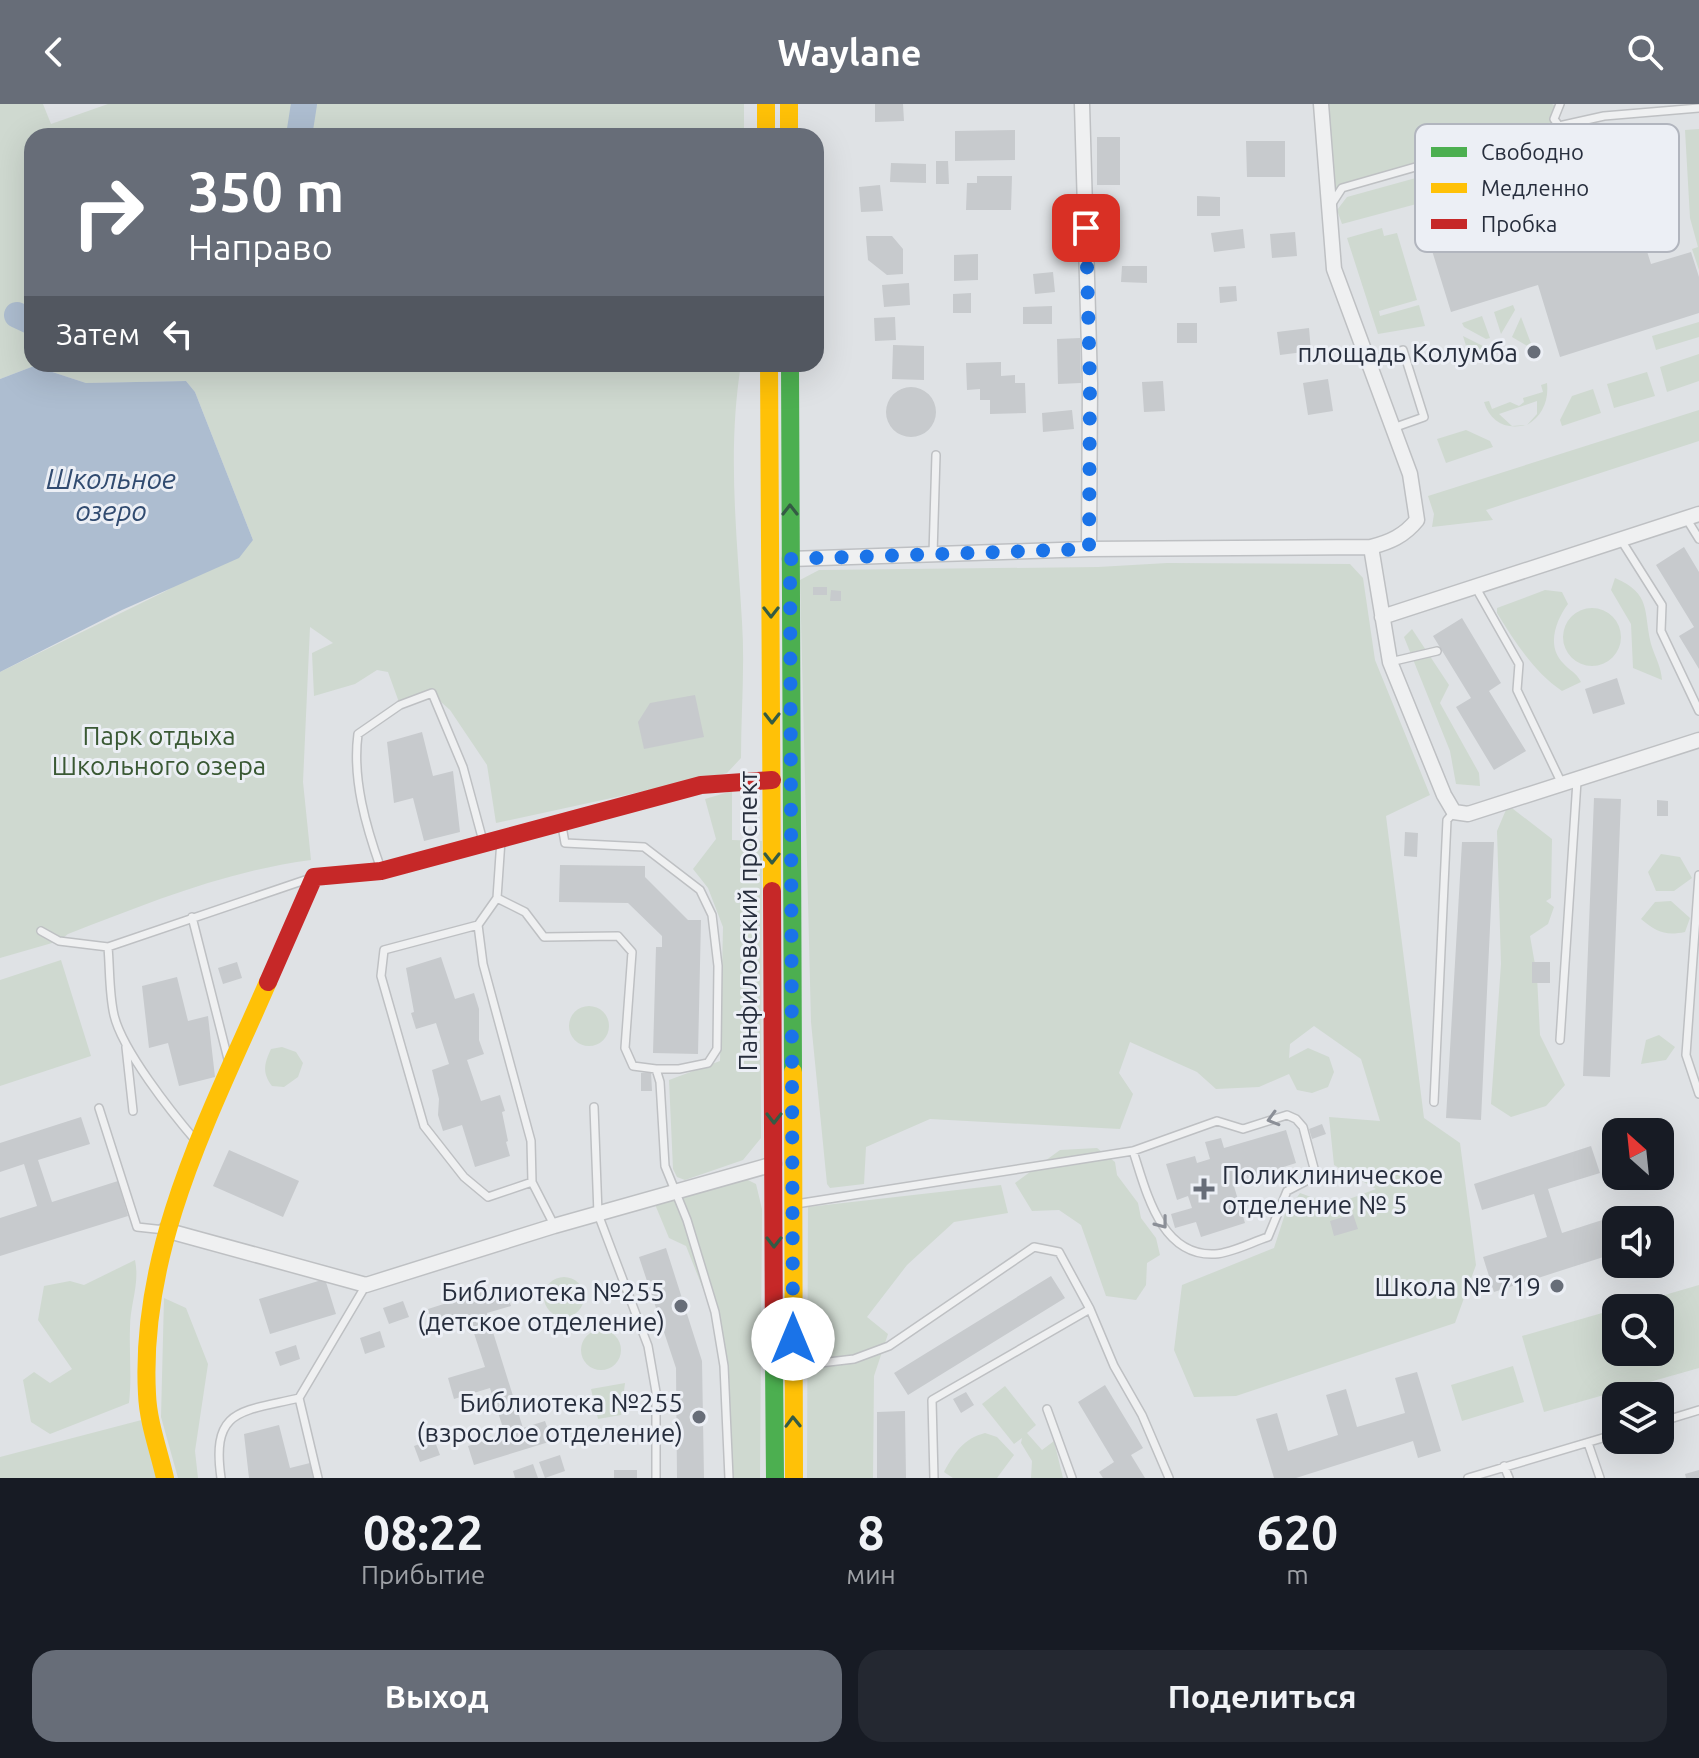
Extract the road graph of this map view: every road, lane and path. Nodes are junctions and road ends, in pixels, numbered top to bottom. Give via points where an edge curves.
1 (766, 104) edge
2 (789, 104) edge
3 (1082, 104) edge
4 (1321, 104) edge
5 (1557, 105) edge
6 (1699, 108) edge
7 (1558, 124) edge
8 (1568, 124) edge
9 (766, 128) edge
10 (789, 128) edge
11 (1415, 167) edge
12 (1329, 207) junction
13 (1368, 361) junction
14 (769, 372) edge
15 (790, 372) edge
16 (1391, 429) junction
17 (936, 455) dead end
18 (1693, 516) edge
19 (1699, 539) edge
20 (1621, 540) junction
21 (1371, 547) junction
22 (1089, 549) junction
23 (933, 554) junction
24 (790, 559) junction
25 (1476, 588) junction
26 (1382, 617) junction
27 (1437, 651) dead end
28 (1390, 662) junction
29 (1699, 711) edge
30 (1699, 740) edge
31 (772, 780) junction
32 (1570, 784) junction
33 (1454, 812) junction
34 (561, 823) junction
35 (492, 840) junction
36 (381, 871) junction
37 (1699, 875) edge
38 (314, 877) junction
39 (497, 898) junction
40 (192, 917) junction
41 (478, 925) junction
42 (41, 931) dead end
43 (108, 947) junction
44 (1560, 1040) dead end
45 (126, 1045) junction
46 (656, 1069) junction
47 (231, 1071) junction
48 (1699, 1094) edge
49 (1434, 1102) dead end
50 (594, 1107) dead end
51 (99, 1108) dead end
52 (133, 1111) dead end
53 (198, 1143) junction
54 (1133, 1151) junction
55 (774, 1164) junction
56 (532, 1182) junction
57 (674, 1191) junction
58 (794, 1204) junction
59 (598, 1214) junction
60 (554, 1226) junction
61 (165, 1230) junction
62 (366, 1285) junction
63 (1090, 1309) junction
64 (793, 1366) junction
65 (299, 1398) junction
66 (1047, 1409) dead end
67 (1699, 1410) edge
68 (1674, 1418) edge
69 (1602, 1438) edge
70 (1588, 1443) junction
71 (1504, 1466) junction
72 (165, 1478) edge
73 (221, 1478) edge
74 (318, 1478) edge
75 (656, 1478) edge
76 (729, 1478) edge
77 (775, 1478) edge
78 (794, 1478) edge
79 (934, 1478) edge
80 (1072, 1478) edge
81 (1169, 1478) edge
82 (1468, 1478) edge
83 (1509, 1478) edge
84 (1600, 1478) edge

1 - 9 main road
2 - 10 main road
3 - 22 street
4 - 12 street
5 - 7 lane
6 - 8 lane
11 - 12 lane via 1342,188
12 - 13 street via 1334,269
13 - 16 street
13 - 16 lane via 1403,350 1424,417
14 -> 31 main road, Панфиловский проспект
24 -> 15 main road, Панфиловский проспект
16 - 21 street via 1420,496 1417,520 1392,541
17 - 23 lane
18 - 19 lane
18 - 20 street
20 - 25 street
20 - 29 lane via 1662,605 1661,631
21 - 22 street
21 - 26 street
22 - 23 street
23 - 24 street
24 - 58 main road, Панфиловский проспект
25 - 26 street
25 - 32 lane via 1519,664 1517,690
26 - 28 street
27 - 28 lane
28 - 33 street
30 - 32 street
31 - 34 main road via 701,785
31 -> 55 main road, Панфиловский проспект
32 - 33 street via 1468,814
32 - 44 lane
33 - 49 lane via 1447,820
34 - 35 main road
34 - 46 lane via 565,843 644,847 700,890 712,915 718,966 717,1049 708,1063
35 - 36 main road
35 - 36 lane via 432,693 400,705 358,734 355,754 365,824
35 - 39 lane
36 - 38 main road
37 - 48 lane via 1686,1045
38 - 40 lane
38 - 47 main road
39 - 41 lane
39 - 46 lane via 525,912 544,937 618,936 632,952 625,1048 633,1066
40 - 43 lane
40 - 47 lane
41 - 56 lane via 483,964 531,1141
41 - 56 lane via 384,950 381,976 424,1126 464,1177 488,1197
42 - 43 lane via 59,941
43 - 45 lane via 115,1019
45 - 52 lane
45 - 53 lane
46 - 57 lane via 665,1166
47 - 53 main road
50 - 59 lane
51 - 61 lane via 137,1227
53 - 61 main road
54 -> 54 lane via 1156,1221 1182,1245 1216,1254 1268,1237 1287,1191 1315,1172 1303,1127 1287,1115 1243,1129 1217,1121
54 - 58 lane
55 - 57 street
55 -> 77 main road, Панфиловский проспект
56 - 60 lane
57 - 59 street
57 - 76 lane via 715,1312 724,1366
58 - 64 main road, Панфиловский проспект
59 - 60 street
59 - 75 lane via 648,1346 656,1392
60 - 62 street
61 - 62 street
61 - 72 main road via 146,1334 147,1398
62 - 65 lane
63 - 64 lane via 1059,1252 1034,1247 889,1346 854,1359
63 - 79 lane via 932,1400
63 - 81 lane
78 -> 64 main road, Панфиловский проспект
65 - 73 lane via 239,1415 222,1427 217,1447
65 - 74 lane
66 - 80 lane
67 - 68 lane
69 - 70 lane
70 - 71 lane
70 - 84 lane
71 - 82 lane
71 - 83 lane

